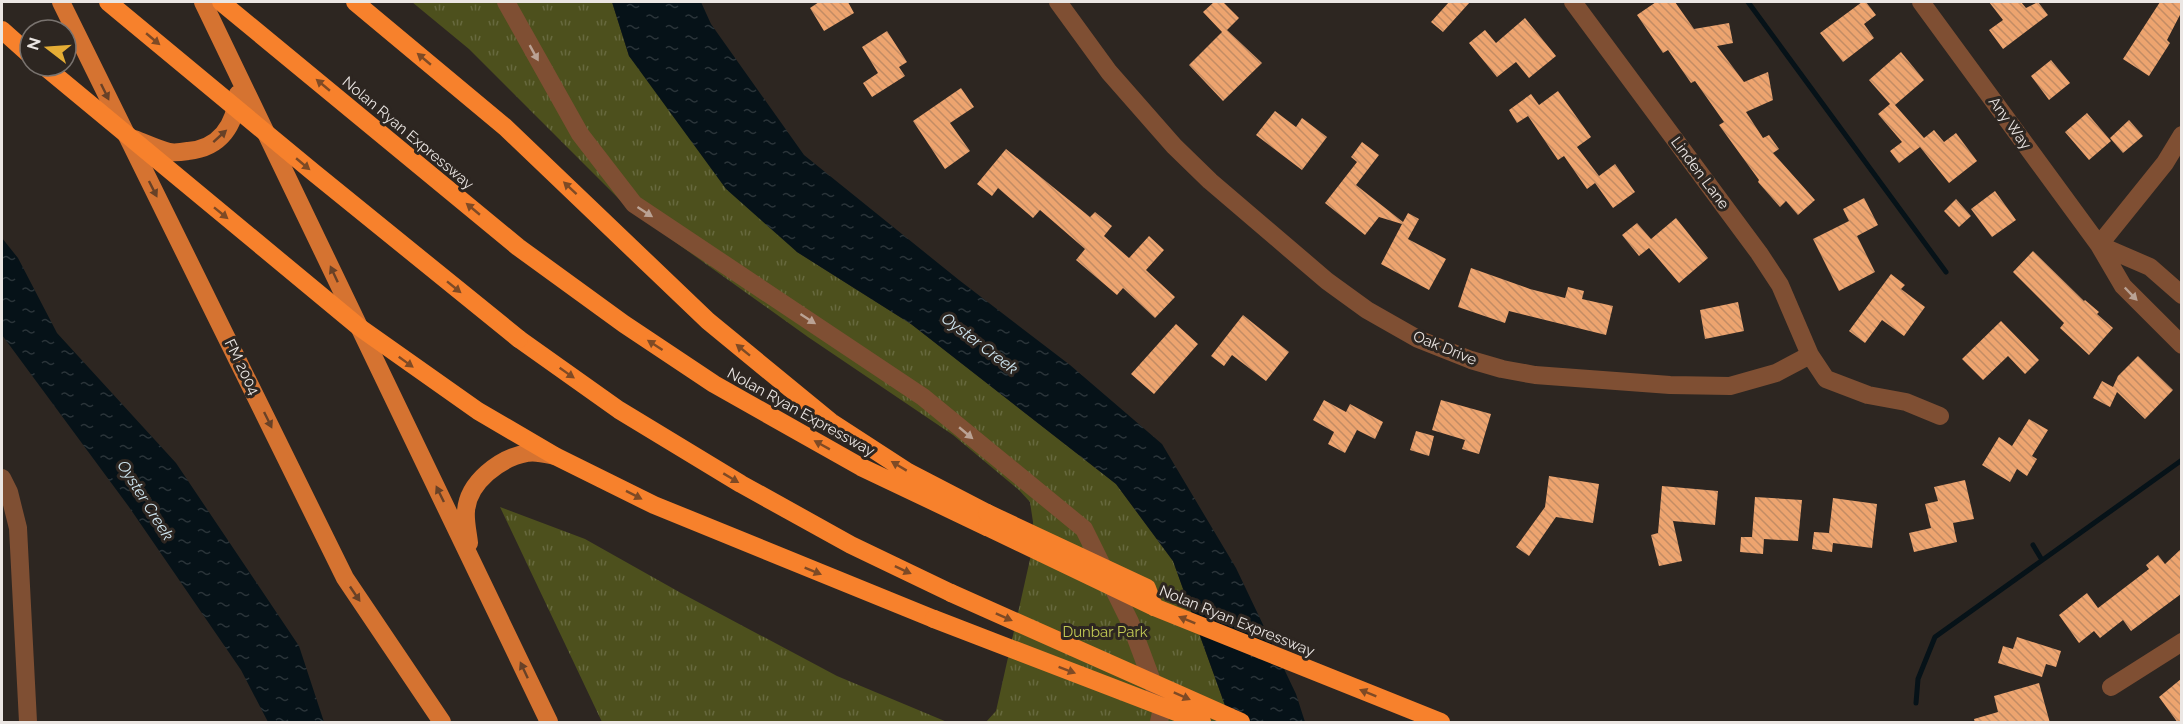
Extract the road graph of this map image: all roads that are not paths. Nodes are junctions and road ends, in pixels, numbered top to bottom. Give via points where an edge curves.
1 (61, 2) edge
2 (108, 2) edge
3 (203, 2) edge
4 (221, 2) edge
5 (355, 2) edge
6 (506, 2) edge
7 (1058, 2) edge
8 (1573, 2) edge
9 (1921, 2) edge
10 (2, 30) edge
11 (18, 44) edge
12 (228, 52) junction
13 (58, 78) edge
14 (2181, 135) edge
15 (127, 136) junction
16 (2099, 245) junction
17 (2181, 295) edge
18 (359, 327) junction
19 (2181, 345) edge
20 (1810, 355) junction
21 (1940, 416) dead end
22 (555, 456) junction
23 (2, 478) edge
24 (987, 520) junction
25 (470, 557) junction
26 (2181, 642) edge
27 (2111, 687) dead end
28 (28, 723) edge
29 (442, 723) edge
30 (549, 723) edge
31 (1159, 723) edge
32 (1203, 723) edge
33 (1241, 723) edge
34 (1441, 723) edge

1 -> 15 main road, FM 2004 / FM 2004
2 -> 33 highway, bridge via 519,339 619,410 851,545
3 - 12 main road
24 -> 4 highway, Nolan Ryan Expressway via 861,467 714,384 624,324 518,247
24 -> 5 highway via 831,422 708,321 505,127
6 -> 31 street via 580,134 634,204 923,397 1084,529 1130,622 1162,708
7 - 20 street, Oak Drive via 1108,72 1210,181 1327,281 1418,339 1502,369 1670,385 1730,386 1776,373
8 - 20 street, Linden Lane via 1759,253 1780,285
9 - 16 street, Any Way
10 - 11 highway
15 -> 12 main road via 171,153 207,147 222,136 232,124 237,107 238,89
18 -> 12 main road
13 - 15 highway
14 - 16 street via 2165,163
15 -> 18 highway
15 -> 29 main road, FM 2004 / FM 2004 via 345,578
16 - 17 street via 2150,267
16 -> 19 street, Any Way via 2123,286
18 -> 22 highway via 478,411
25 -> 18 main road
20 - 21 street via 1826,379
22 - 25 main road via 526,453 484,475 468,500
22 -> 32 highway, bridge via 654,505
23 - 28 street via 18,528
34 -> 24 highway, Nolan Ryan Expressway, bridge via 1154,607 1147,588
30 -> 25 main road
26 - 27 street

